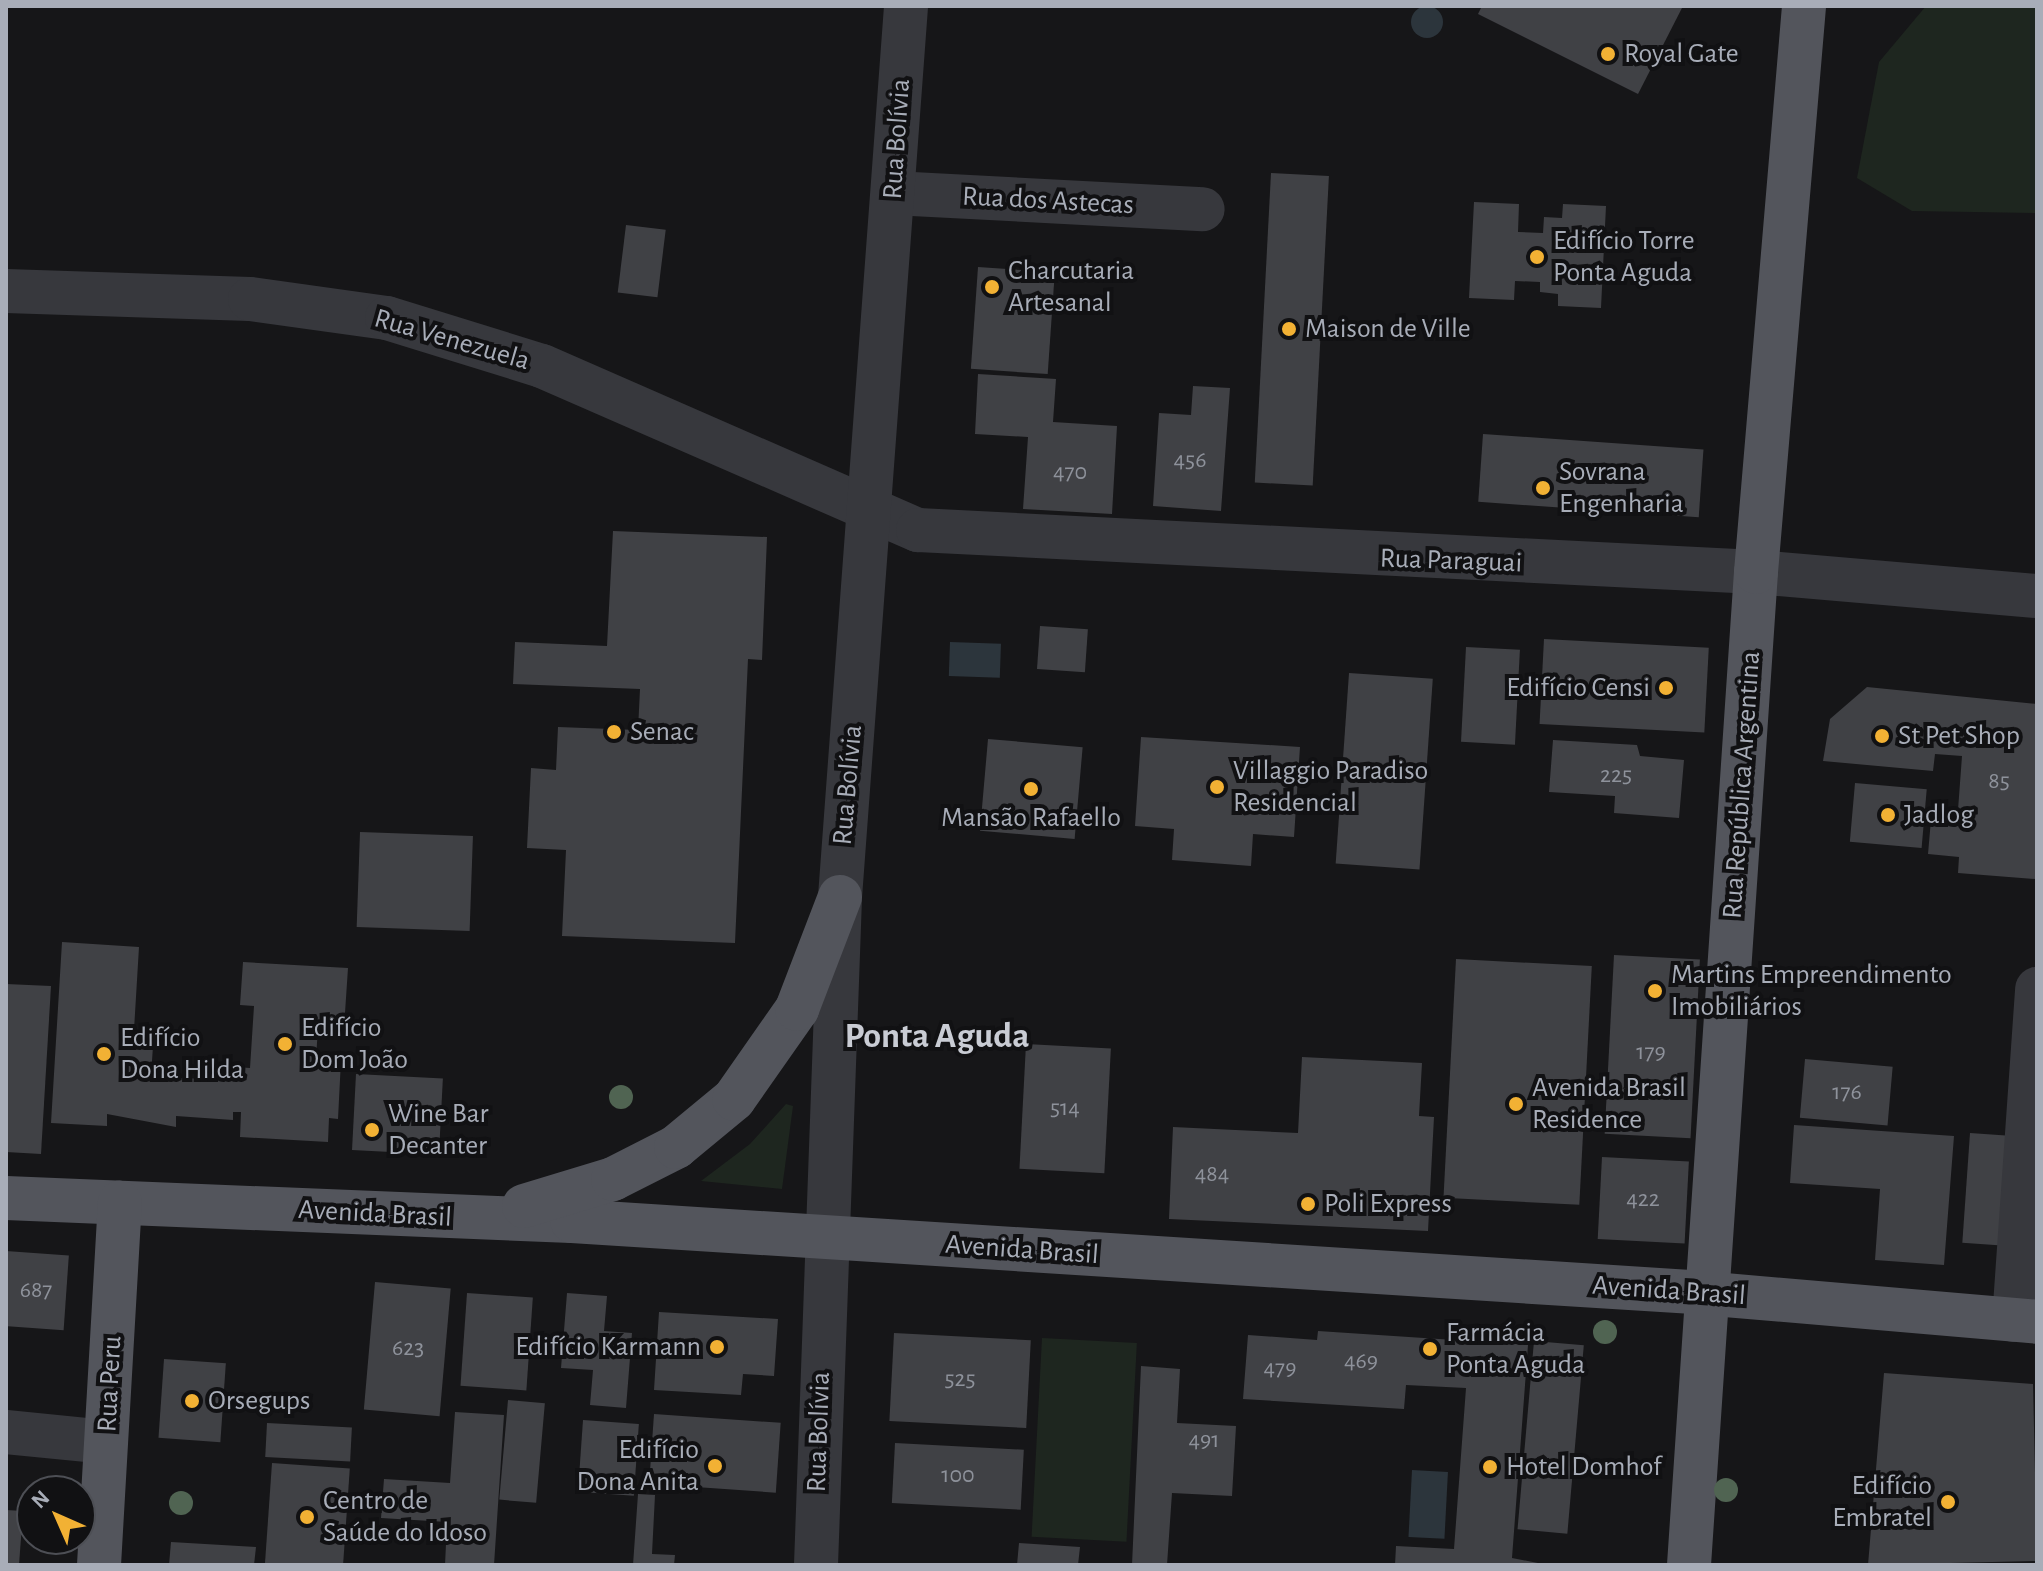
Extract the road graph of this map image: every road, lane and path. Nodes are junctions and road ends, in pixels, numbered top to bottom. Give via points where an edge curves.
1 (906, 6) edge
2 (1804, 6) edge
3 (893, 193) junction
4 (1203, 209) dead end
5 (6, 291) edge
6 (868, 512) junction
7 (1756, 572) junction
8 (2037, 596) edge
9 (840, 897) junction
10 (2037, 989) edge
11 (6, 1198) edge
12 (120, 1203) junction
13 (466, 1219) junction
14 (825, 1238) junction
15 (1649, 1290) junction
16 (1707, 1293) junction
17 (2026, 1321) edge
18 (1702, 1363) junction
19 (6, 1432) edge
20 (106, 1442) junction
21 (99, 1565) edge
22 (816, 1565) edge
23 (1689, 1565) edge

1 - 3 street, Rua Bolívia
2 - 7 main road, Rua República Argentina
3 - 4 street, Rua dos Astecas
3 - 6 street, Rua Bolívia
5 - 6 street, Rua Venezuela via 250,299 387,318 542,366
6 - 7 street, Rua Paraguai via 918,530 1140,546
6 - 9 street, Rua Bolívia
7 - 8 street, Rua Paraguai
7 - 16 main road, Rua República Argentina
9 - 13 main road via 797,1009 734,1099 676,1147 613,1179
9 - 14 street, Rua Bolívia
10 - 17 street
11 - 12 main road, Avenida Brasil
12 - 13 main road, Avenida Brasil
12 - 20 main road, Rua Peru
13 - 14 main road, Avenida Brasil
14 - 15 main road, Avenida Brasil
14 - 22 street, Rua Bolívia
15 - 16 main road, Avenida Brasil
15 - 18 main road
16 - 17 main road, Avenida Brasil
16 - 18 main road, Rua República Argentina
18 - 23 main road, Rua República Argentina
19 - 20 street
20 - 21 main road, Rua Peru

